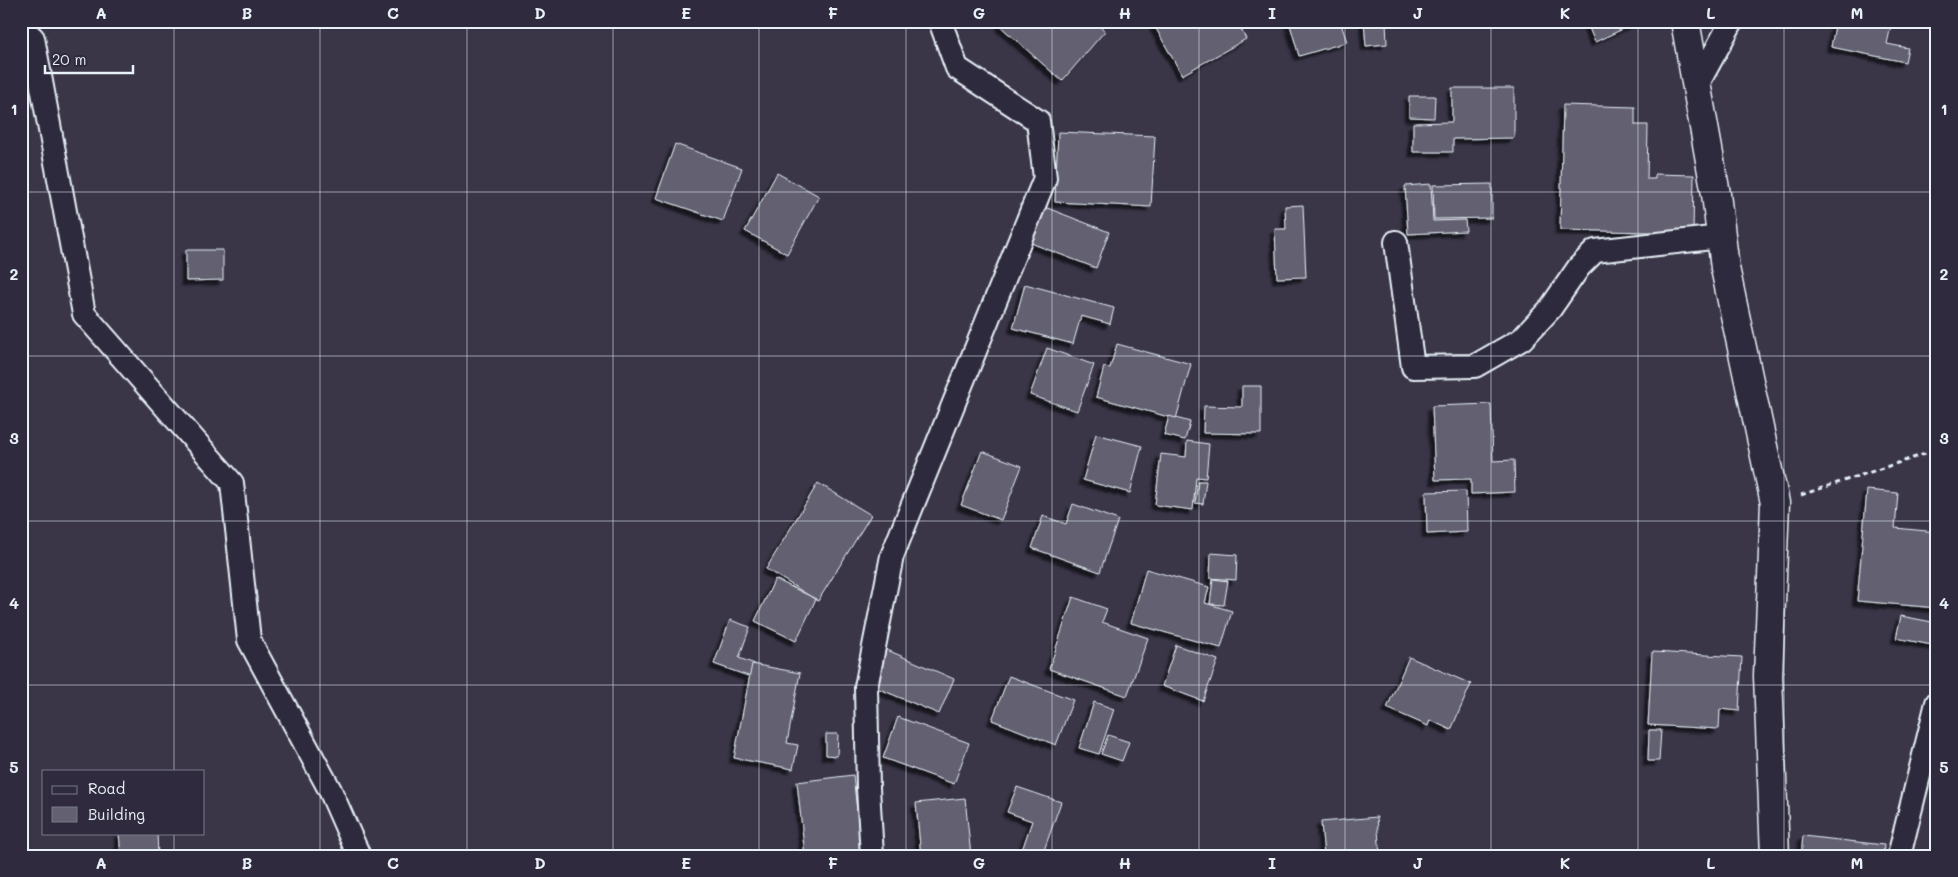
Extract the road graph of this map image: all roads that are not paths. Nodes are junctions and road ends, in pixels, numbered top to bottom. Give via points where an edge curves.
1 (940, 21) edge
2 (1685, 21) edge
3 (1732, 21) edge
4 (21, 27) edge
5 (1697, 85) junction
6 (1721, 237) junction
7 (1396, 242) dead end
8 (1937, 703) edge
9 (359, 856) edge
10 (872, 856) edge
11 (1774, 856) edge
12 (1899, 856) edge

1 - 10 street via 957,68 1038,121 1045,178 892,556 866,687
2 - 5 main road
3 - 5 street
4 - 9 street via 33,38 84,314 232,483 249,640 330,790
5 - 6 main road
6 - 7 street via 1595,251 1579,267 1550,310 1522,339 1475,366 1413,368
6 - 11 main road via 1775,504 1768,676
8 - 12 street

